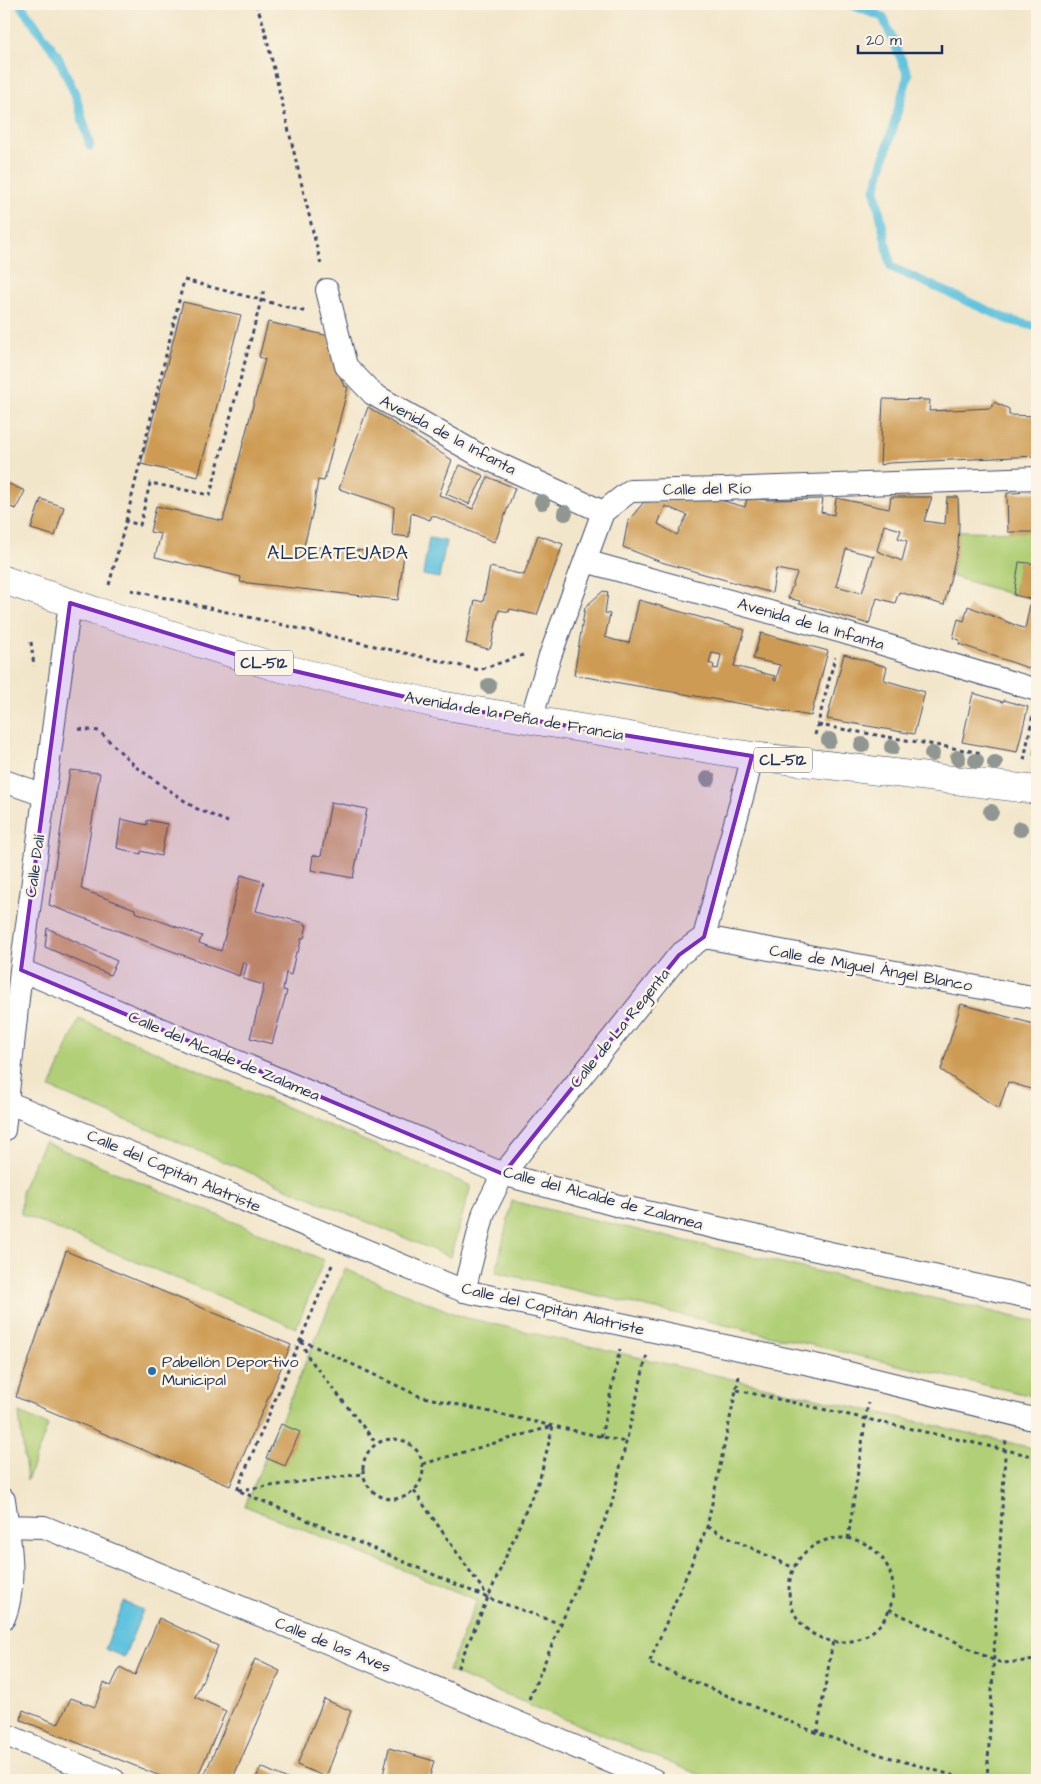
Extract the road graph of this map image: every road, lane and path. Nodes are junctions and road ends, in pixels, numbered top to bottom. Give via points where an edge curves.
1 (256, 4) edge
2 (264, 289) dead end
3 (327, 290) joint
4 (261, 300) junction
5 (334, 319) junction
6 (1037, 478) edge
7 (603, 512) junction
8 (126, 521) junction
9 (585, 560) junction
10 (4, 580) edge
11 (102, 587) dead end
12 (129, 590) dead end
13 (70, 603) junction
14 (842, 632) junction
15 (555, 642) junction
16 (1035, 701) edge
17 (531, 720) junction
18 (54, 726) junction
19 (985, 753) dead end
20 (752, 756) junction
21 (1014, 758) dead end
22 (1024, 760) junction
23 (1031, 761) dead end
24 (4, 780) edge
25 (1037, 790) edge
26 (44, 795) junction
27 (228, 822) dead end
28 (704, 937) junction
29 (21, 970) junction
30 (10, 994) edge
31 (1037, 998) edge
32 (7, 1102) junction
33 (4, 1130) edge
34 (503, 1174) junction
35 (342, 1241) junction
36 (464, 1291) junction
37 (1037, 1299) edge
38 (625, 1326) junction
39 (653, 1332) junction
40 (301, 1340) junction
41 (742, 1350) junction
42 (872, 1379) junction
43 (738, 1390) junction
44 (1009, 1412) junction
45 (866, 1419) junction
46 (1037, 1420) edge
47 (553, 1426) junction
48 (601, 1437) junction
49 (625, 1442) junction
50 (376, 1443) junction
51 (1005, 1450) junction
52 (1037, 1457) edge
53 (423, 1464) junction
54 (363, 1474) junction
55 (237, 1490) junction
56 (414, 1491) junction
57 (4, 1500) edge
58 (6, 1526) edge
59 (707, 1527) junction
60 (848, 1539) junction
61 (794, 1568) junction
62 (488, 1598) junction
63 (889, 1610) junction
64 (4, 1618) edge
65 (561, 1624) junction
66 (834, 1641) junction
67 (993, 1660) junction
68 (1037, 1660) edge
69 (447, 1692) junction
70 (519, 1723) junction
71 (817, 1733) junction
72 (4, 1734) edge
73 (114, 1780) edge
74 (654, 1780) edge
75 (969, 1780) edge
76 (987, 1780) edge

1 - 3 path via 264,24
2 - 4 path
3 - 5 street, Avenida de la Infanta
4 - 5 path
4 - 8 path via 210,495 150,483 140,525
4 - 8 path via 184,280
5 - 7 street, Avenida de la Infanta via 346,366 373,394 477,454
6 - 7 street, Calle del Río via 630,491
7 - 9 street
8 - 11 path via 109,585
9 - 14 street, Avenida de la Infanta
9 - 15 street
10 - 13 main road, Avenida de la Peña de Francia / CL-512
12 - 15 path via 479,670
13 - 17 main road, Avenida de la Peña de Francia / CL-512 via 273,666 440,706
13 - 18 street, Calle Dalí
14 - 16 street, Avenida de la Infanta
14 - 19 path via 817,727
15 - 17 street
16 - 22 path
17 - 20 main road, Avenida de la Peña de Francia / CL-512
18 - 26 street, Calle Dalí
18 - 27 path via 99,731 136,767 195,808
20 - 25 main road, Avenida de la Peña de Francia / CL-512
20 - 28 street
21 - 22 path
22 - 23 path
24 - 26 street
26 - 29 street, Calle Dalí
28 - 31 street, Calle de Miguel Ángel Blanco
28 - 34 street, Calle de La Regenta via 679,955
29 - 30 street, Calle Dalí
29 - 34 street, Calle del Alcalde de Zalamea
30 - 32 street, Calle Dalí
32 - 33 street, Calle Dalí
32 - 35 street, Calle del Capitán Alatriste
34 - 36 street, Calle de La Regenta via 484,1212
34 - 37 street, Calle del Alcalde de Zalamea via 619,1206
35 - 36 street, Calle del Capitán Alatriste
35 - 40 path
36 - 38 street, Calle del Capitán Alatriste
38 - 39 street, Calle del Capitán Alatriste
38 - 48 path
39 - 41 street, Calle del Capitán Alatriste
39 - 49 path
40 - 47 path via 419,1396
40 - 50 path via 309,1358
40 - 55 path
41 - 42 street, Calle del Capitán Alatriste
41 - 43 path
42 - 44 street, Calle del Capitán Alatriste
42 - 45 path
43 - 45 path
43 - 59 path
44 - 46 street, Calle del Capitán Alatriste
44 - 51 path
45 - 51 path
45 - 60 path
47 - 48 path
47 - 53 path
47 - 62 path via 540,1478
48 - 49 path
49 - 65 path via 611,1506
50 - 53 path via 400,1439 418,1452
50 - 54 path via 368,1451
51 - 52 path
51 - 67 path
53 - 56 path via 420,1483
54 - 55 path
54 - 56 path via 368,1486 390,1500 403,1498
55 - 62 path
56 - 62 path
57 - 58 street
58 - 64 street via 11,1582
58 - 69 street, Calle de las Aves via 44,1527
59 - 61 path
59 - 71 path via 649,1663
60 - 61 path via 840,1537 823,1541 808,1549
60 - 63 path via 872,1548 884,1560 891,1576 893,1593
61 - 66 path via 790,1578 794,1612 803,1626 817,1636
62 - 65 path
62 - 69 path
63 - 66 path via 867,1635 850,1641
63 - 67 path
65 - 70 path
66 - 71 path
67 - 68 path via 1004,1663
67 - 76 path
69 - 70 street, Calle de las Aves
70 - 74 street, Calle de las Aves
71 - 75 path
72 - 73 street

